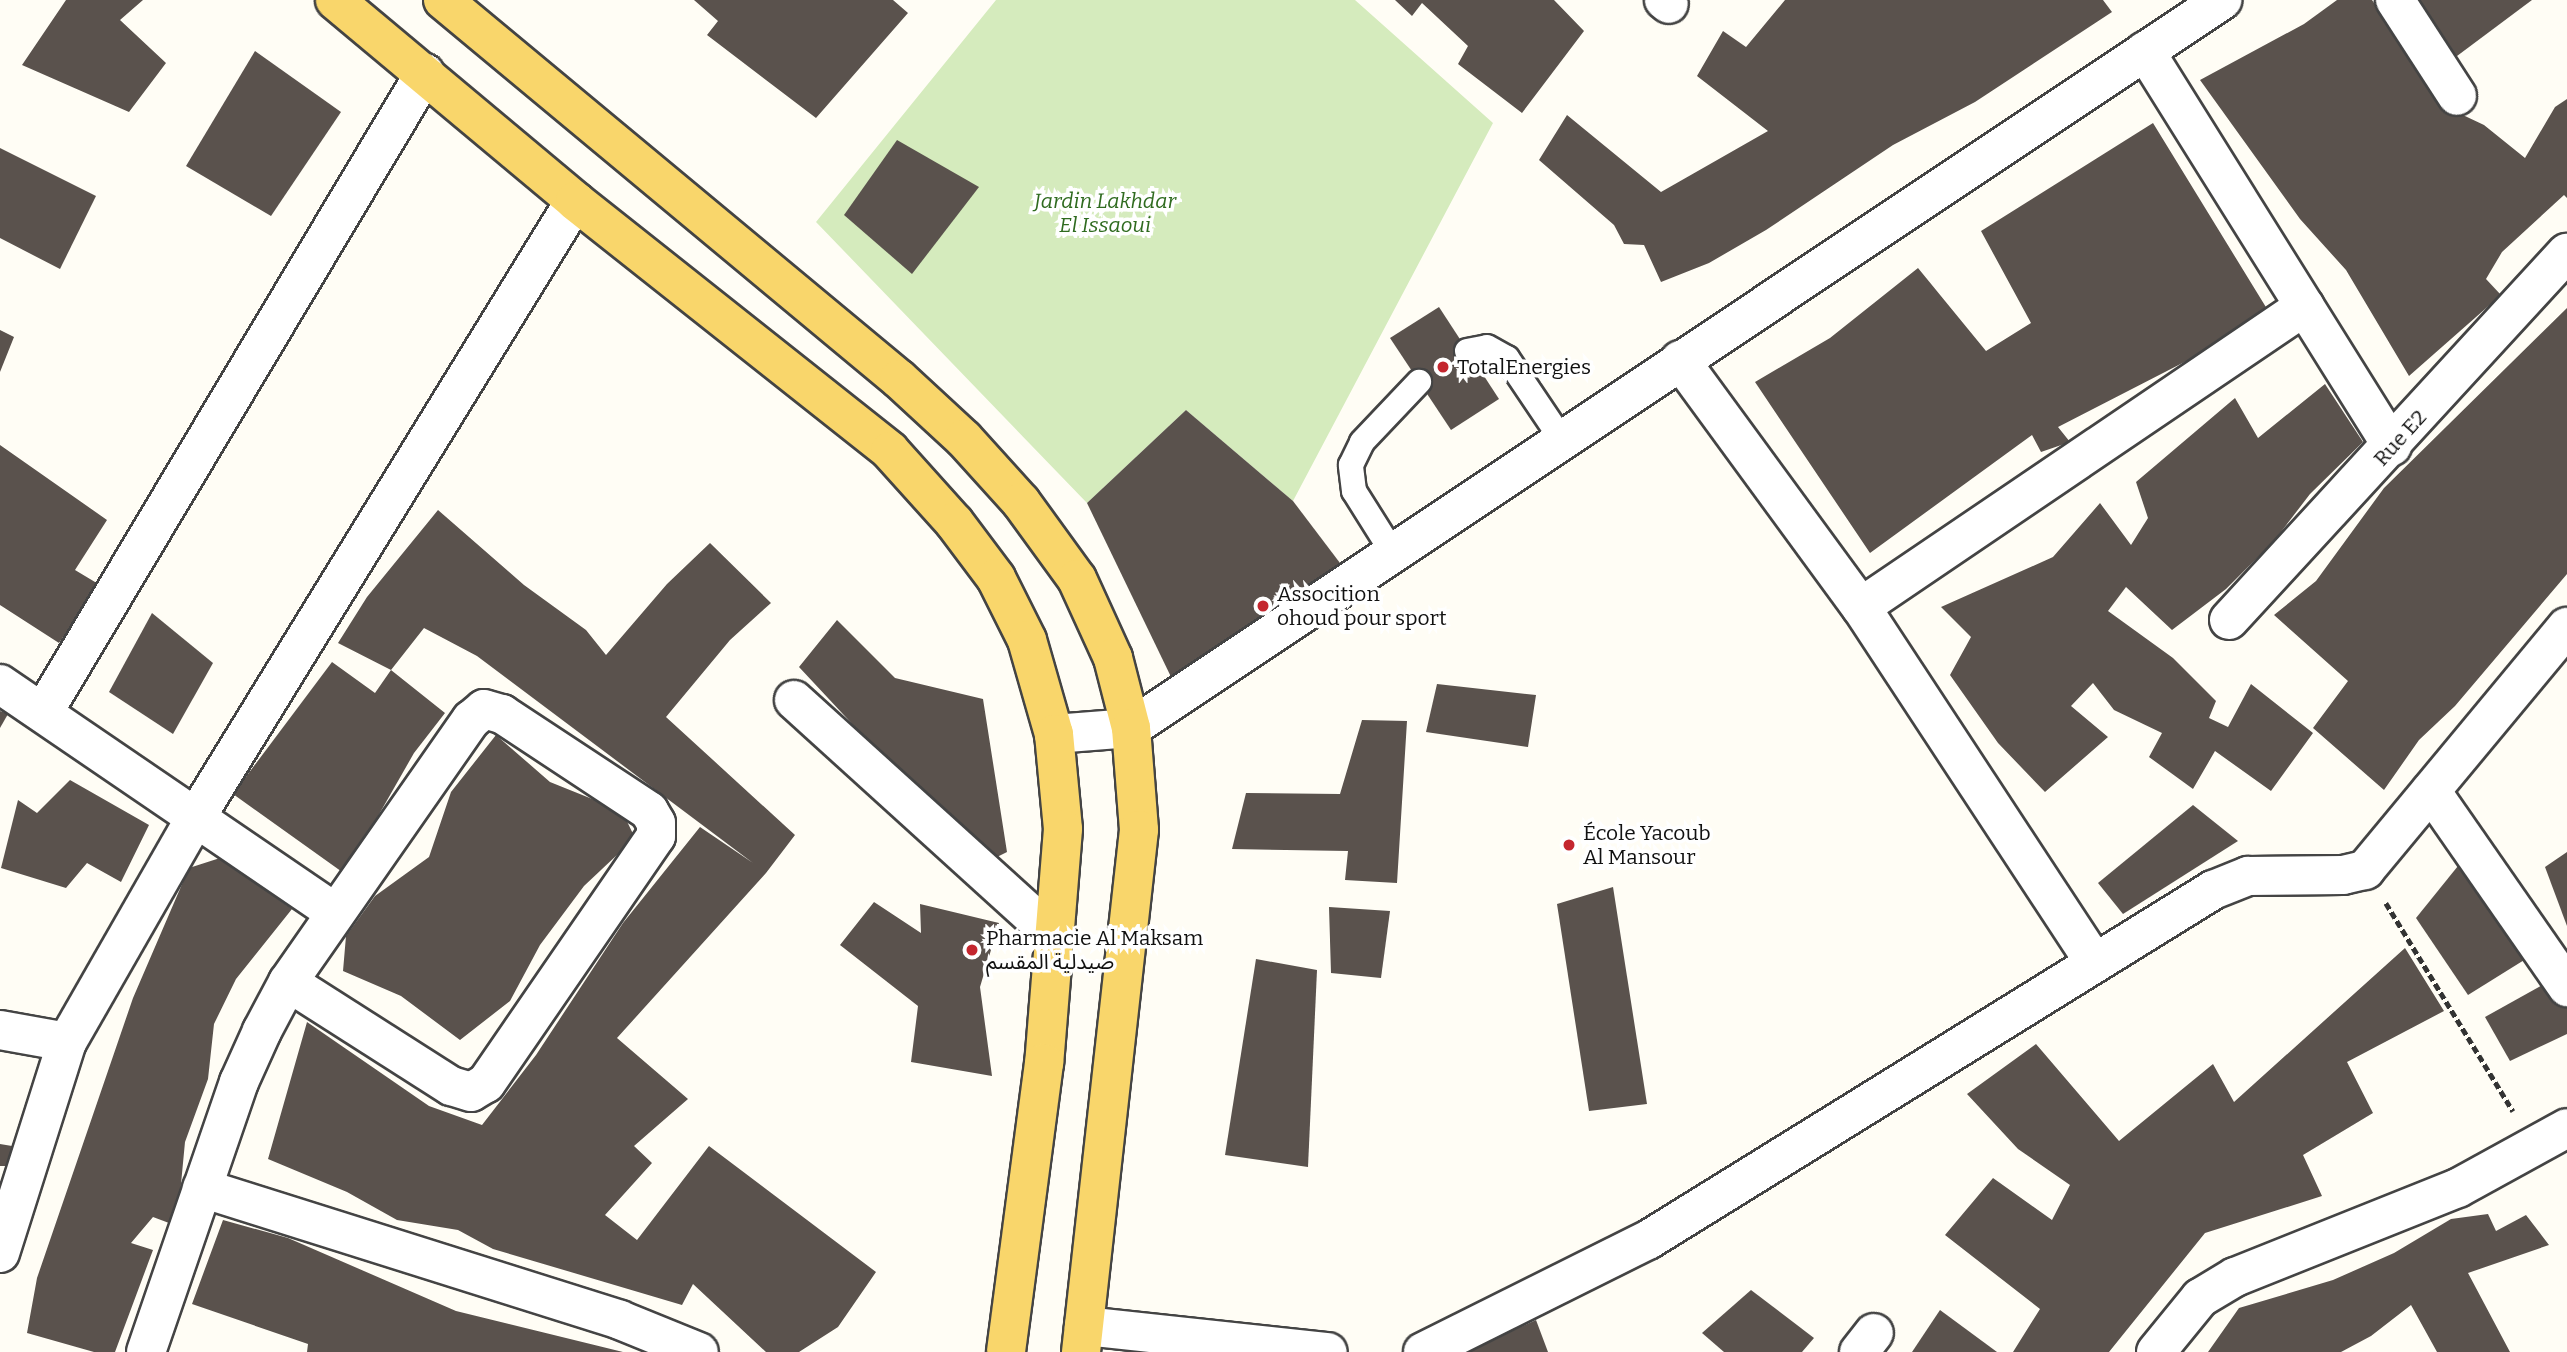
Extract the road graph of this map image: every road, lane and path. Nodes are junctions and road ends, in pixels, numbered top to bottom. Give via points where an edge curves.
1 (335, 0) edge
2 (443, 0) edge
3 (2222, 0) edge
4 (2395, 0) edge
5 (2145, 51) junction
6 (425, 73) junction
7 (2457, 96) dead end
8 (575, 201) junction
9 (2567, 253) edge
10 (2305, 306) junction
11 (1467, 351) dead end
12 (1681, 360) junction
13 (1419, 382) dead end
14 (1562, 440) junction
15 (2392, 446) junction
16 (1393, 553) junction
17 (1861, 607) junction
18 (2230, 621) dead end
19 (2567, 627) edge
20 (0, 684) edge
21 (794, 700) dead end
22 (44, 711) junction
23 (1131, 729) junction
24 (1054, 734) junction
25 (2431, 791) junction
26 (196, 817) junction
27 (2365, 870) junction
28 (334, 912) junction
29 (1055, 937) junction
30 (2093, 960) junction
31 (288, 982) junction
32 (2567, 987) edge
33 (0, 1030) edge
34 (67, 1042) junction
35 (2567, 1128) edge
36 (2536, 1149) junction
37 (202, 1188) junction
38 (0, 1253) edge
39 (1083, 1339) edge
40 (146, 1352) edge
41 (699, 1352) edge
42 (1006, 1352) edge
43 (1328, 1352) edge
44 (1423, 1352) edge
45 (2156, 1352) edge

1 - 6 main road
2 - 23 main road via 899,379 964,439 1021,502 1077,579 1113,658
3 - 5 street
4 - 7 street
5 - 10 street
5 - 12 street
6 - 8 main road
6 - 22 street
8 - 24 main road via 890,451 954,522 996,578 1027,640
8 - 26 street
9 - 15 street, Rue E2
10 - 15 street
10 - 17 street
11 - 14 lane via 1487,347 1507,358
12 - 14 street
12 - 17 street
13 - 16 lane via 1362,442 1352,465 1354,491
14 - 16 street
15 - 18 street, Rue E2
16 - 23 street
17 - 30 street
19 - 25 street
20 - 22 street
21 - 29 street
22 - 26 street
23 - 24 street
23 - 39 main road via 1139,830
24 - 29 main road via 1063,830
25 - 27 street
25 - 32 street
26 - 28 street
26 - 34 street
27 - 30 street via 2343,875 2248,876 2213,890
27 - 36 path
28 - 31 street
28 - 31 street via 471,720 484,709 502,714 638,804 656,823 656,836 633,870 486,1083 471,1092 451,1086
29 - 42 main road
30 - 44 street via 1648,1240
31 - 37 street via 239,1082
33 - 34 street
34 - 38 street
35 - 36 street
36 - 45 street via 2458,1188 2235,1277 2200,1298
37 - 40 street
37 - 41 street via 620,1320
39 - 43 street

